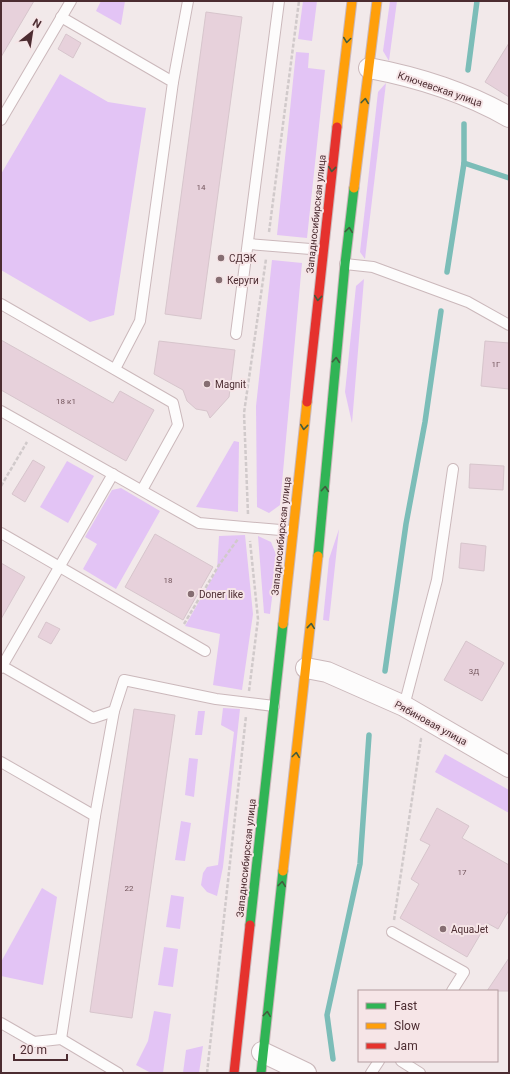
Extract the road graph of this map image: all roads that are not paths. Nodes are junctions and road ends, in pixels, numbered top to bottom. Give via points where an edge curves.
1 (71, 1) edge
2 (188, 1) edge
3 (279, 1) edge
4 (352, 1) edge
5 (377, 1) edge
6 (61, 17) junction
7 (369, 68) junction
8 (173, 82) junction
9 (509, 117) edge
10 (1, 120) edge
11 (249, 244) junction
12 (323, 250) junction
13 (345, 264) junction
14 (1, 304) edge
15 (509, 325) edge
16 (236, 334) dead end
17 (115, 369) junction
18 (1, 411) edge
19 (454, 469) dead end
20 (113, 474) junction
21 (142, 490) junction
22 (292, 531) junction
23 (1, 533) edge
24 (60, 566) junction
25 (205, 651) dead end
26 (2, 667) edge
27 (306, 668) junction
28 (274, 706) junction
29 (404, 706) junction
30 (114, 711) junction
31 (1, 762) edge
32 (509, 767) edge
33 (95, 816) junction
34 (392, 932) road end
35 (453, 990) edge
36 (1, 1024) edge
37 (61, 1039) junction
38 (262, 1052) junction
39 (378, 1062) edge
40 (403, 1062) edge
41 (117, 1073) edge
42 (234, 1073) edge
43 (261, 1073) edge
44 (306, 1073) edge
45 (371, 1073) edge
46 (420, 1073) edge

1 - 6 lane
2 - 8 lane
3 - 11 lane
4 -> 12 main road, Западносибирская улица
5 - 7 main road
6 - 8 lane
6 - 10 lane
7 - 9 street, Ключевская улица via 423,81 493,108
13 -> 7 main road
8 - 17 lane via 140,321
11 - 12 lane
11 - 16 lane
12 -> 22 main road, Западносибирская улица
13 - 15 lane via 372,267 468,302
27 -> 13 main road
14 - 17 lane
17 - 21 lane via 173,403 178,425
18 - 20 lane
19 - 29 lane via 437,580
20 - 21 lane
20 - 24 lane
21 - 22 lane via 199,522
22 - 28 main road, Западносибирская улица
23 - 24 lane
24 - 25 lane
24 - 26 lane
26 - 30 lane via 93,718
27 - 29 street, Рябиновая улица via 327,672
38 -> 27 main road
28 - 30 lane via 216,698 124,680
28 - 42 main road, Западносибирская улица
29 - 32 street, Рябиновая улица
30 - 33 lane
31 - 33 lane
33 - 37 lane
34 - 35 lane via 464,972
36 - 37 lane via 34,1042
37 - 41 lane
38 - 43 main road
38 - 44 street
39 - 45 lane
40 - 46 lane

